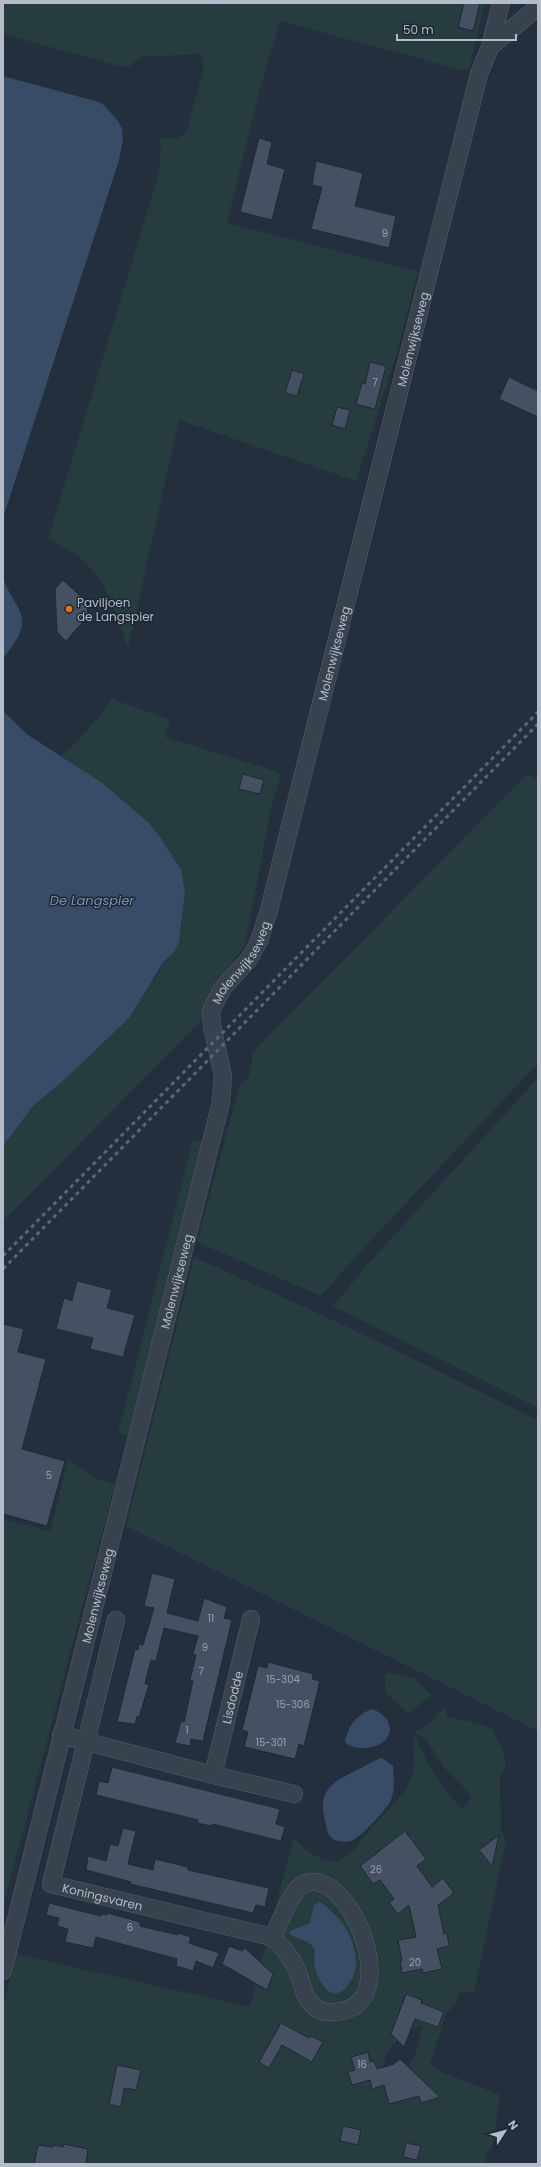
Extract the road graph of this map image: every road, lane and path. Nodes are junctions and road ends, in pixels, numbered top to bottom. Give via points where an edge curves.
1 (500, 3) edge
2 (538, 7) edge
3 (490, 47) junction
4 (251, 1619) dead end
5 (116, 1620) dead end
6 (61, 1735) junction
7 (87, 1743) junction
8 (213, 1775) junction
9 (294, 1794) dead end
10 (272, 1937) junction
11 (3, 1970) edge

1 - 3 street, Molenwijkseweg
2 - 3 street
3 - 6 street, Molenwijkseweg via 478,82 268,910 258,941 248,959 222,989 211,1011 223,1076 221,1102
4 - 8 street, Lisdodde
5 - 7 street, Molenwijkseweg
6 - 7 street
6 - 11 street, Molenwijkseweg
7 - 8 street
7 - 10 street, Koningsvaren via 51,1884
8 - 9 street
10 - 10 street via 287,1952 297,1970 306,1998 316,2009 334,2013 351,2010 364,1996 370,1977 368,1953 359,1926 334,1889 322,1882 302,1886 294,1894

